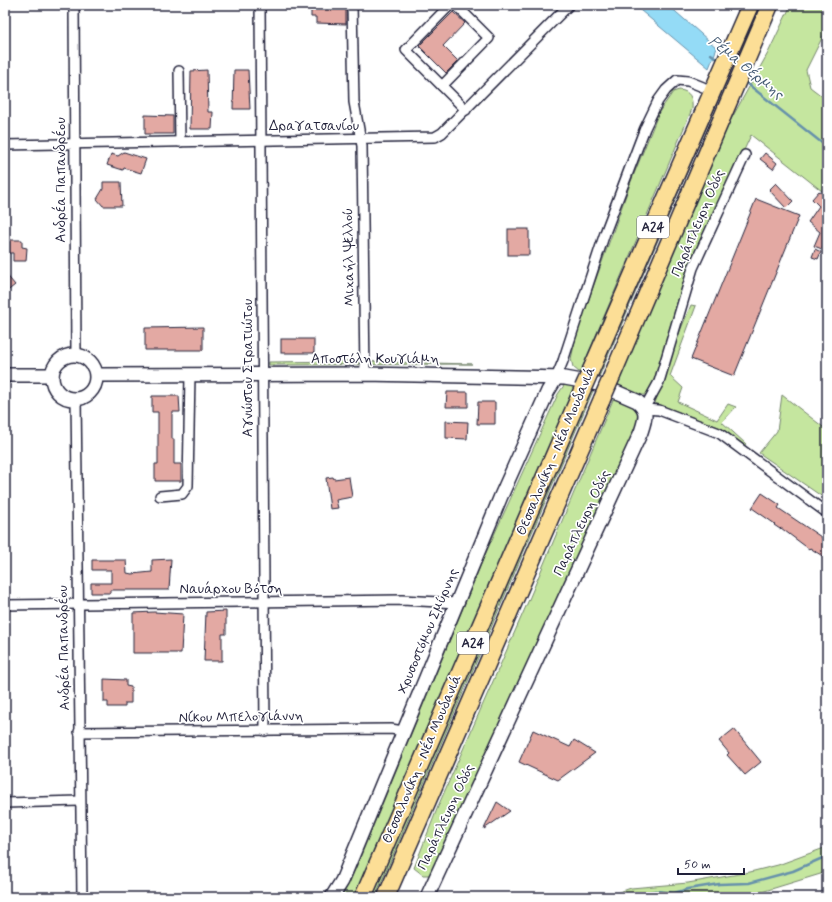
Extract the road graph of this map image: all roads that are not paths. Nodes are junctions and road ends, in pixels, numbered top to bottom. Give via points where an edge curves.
1 (74, 5) edge
2 (260, 5) edge
3 (352, 5) edge
4 (450, 5) edge
5 (456, 5) edge
6 (569, 5) edge
7 (750, 5) edge
8 (770, 7) edge
9 (180, 71) dead end
10 (442, 86) junction
11 (709, 86) junction
12 (466, 110) junction
13 (361, 139) junction
14 (261, 140) junction
15 (180, 142) junction
16 (74, 144) junction
17 (5, 145) edge
18 (745, 155) dead end
19 (76, 355) junction
20 (190, 374) junction
21 (262, 374) junction
22 (365, 374) junction
23 (5, 375) edge
24 (52, 375) junction
25 (97, 375) junction
26 (534, 377) junction
27 (556, 378) junction
28 (548, 391) junction
29 (76, 398) junction
30 (644, 409) junction
31 (160, 496) dead end
32 (827, 513) edge
33 (264, 603) junction
34 (457, 603) junction
35 (78, 604) junction
36 (5, 605) edge
37 (265, 731) junction
38 (403, 731) junction
39 (79, 732) junction
40 (80, 802) junction
41 (5, 803) edge
42 (82, 897) edge
43 (332, 897) edge
44 (363, 897) edge
45 (386, 897) edge
46 (427, 897) edge

1 - 16 street, Ανδρέα Παπανδρέου
2 - 14 street, Αγνώστου Στρατιώτου
3 - 13 street, Μιχαήλ Ψελλού via 354,102
4 - 10 street via 406,50
5 - 10 street via 489,38
6 - 12 street, Δραγατσανίου
7 - 11 highway, Θεσσαλονίκη - Νέα Μουδανιά / Α24 via 731,47
8 - 45 highway, Θεσσαλονίκη - Νέα Μουδανιά / Α24, bridge
9 - 15 street
10 - 12 street
11 - 27 street via 677,80 658,101 645,128 605,233
11 - 44 highway, Θεσσαλονίκη - Νέα Μουδανιά / Α24, bridge via 591,370
12 - 13 street, Δραγατσανίου via 435,137
13 - 14 street, Δραγατσανίου
13 - 22 street, Μιχαήλ Ψελλού
14 - 15 street, Δραγατσανίου
14 - 21 street, Αγνώστου Στρατιώτου
15 - 16 street, Δραγατσανίου
16 - 17 street, Δραγατσανίου
16 - 19 street, Ανδρέα Παπανδρέου
18 - 30 street, Παράπλευρη Οδός via 693,268 659,382
19 - 24 street via 57,362
19 - 25 street via 89,360
20 - 21 street, Αποστόλη Κουγιάμη
20 - 25 street, Αποστόλη Κουγιάμη
20 - 31 street via 188,486 182,494
21 - 22 street, Αποστόλη Κουγιάμη
21 - 33 street, Αγνώστου Στρατιώτου
22 - 26 street, Αποστόλη Κουγιάμη
23 - 24 street
24 - 29 street via 56,390 67,397
25 - 29 street via 93,389 85,396
26 - 27 street, Αποστόλη Κουγιάμη
26 - 28 street
27 - 28 street, Χρυσοστόμου Σμύρνης
27 - 30 street, Αποστόλη Κουγιάμη via 598,384 637,401
28 - 34 street, Χρυσοστόμου Σμύρνης
29 - 35 street, Ανδρέα Παπανδρέου
30 - 32 street via 659,410 719,433
30 - 46 street, Παράπλευρη Οδός via 646,415 641,432
33 - 34 street, Ναυάρχου Βότση via 402,600
33 - 35 street, Ναυάρχου Βότση
33 - 37 street, Αγνώστου Στρατιώτου
34 - 38 street, Χρυσοστόμου Σμύρνης
35 - 36 street, Ναυάρχου Βότση
35 - 39 street, Ανδρέα Παπανδρέου
37 - 38 street, Νίκου Μπελογιάννη
37 - 39 street, Νίκου Μπελογιάννη
38 - 43 street, Χρυσοστόμου Σμύρνης via 342,881
39 - 40 street, Ανδρέα Παπανδρέου
40 - 41 street
40 - 42 street, Ανδρέα Παπανδρέου

